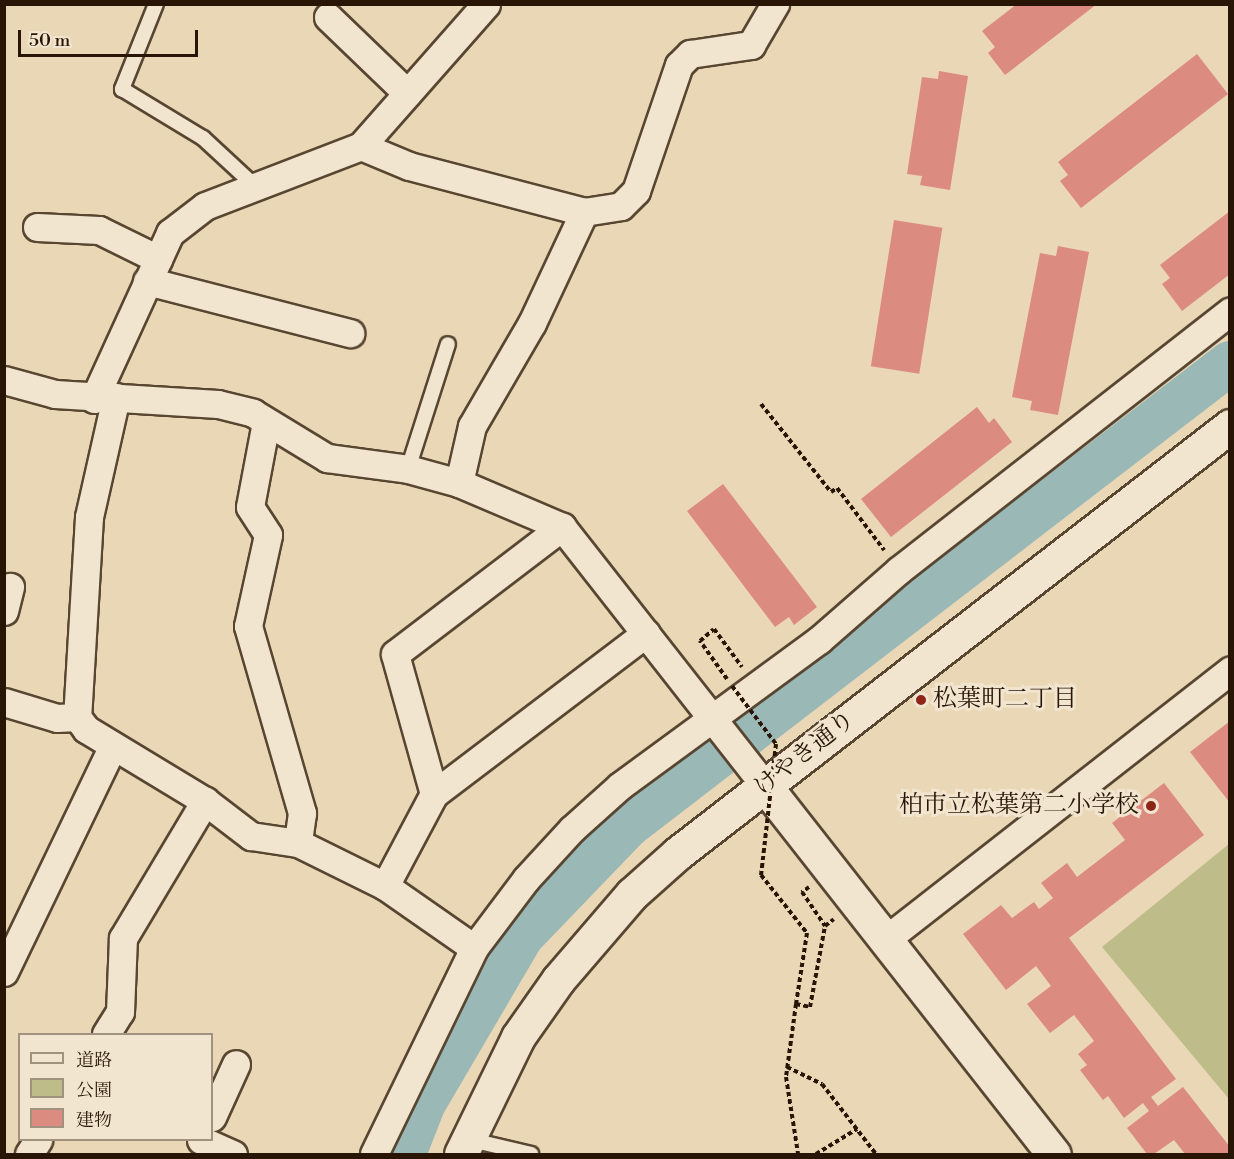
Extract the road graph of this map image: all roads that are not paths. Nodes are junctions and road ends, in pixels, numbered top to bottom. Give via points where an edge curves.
1 (156, 4) edge
2 (486, 4) edge
3 (774, 4) edge
4 (328, 17) dead end
5 (407, 93) junction
6 (361, 146) junction
7 (256, 188) junction
8 (584, 212) junction
9 (37, 227) dead end
10 (153, 270) junction
11 (1230, 311) edge
12 (350, 333) dead end
13 (448, 344) dead end
14 (5, 381) edge
15 (105, 398) junction
16 (266, 422) junction
17 (1228, 431) edge
18 (408, 469) junction
19 (459, 483) junction
20 (562, 527) junction
21 (646, 633) junction
22 (1230, 670) edge
23 (4, 702) edge
24 (77, 717) junction
25 (716, 726) junction
26 (113, 746) junction
27 (757, 776) junction
28 (434, 794) junction
29 (205, 801) junction
30 (298, 843) junction
31 (384, 886) junction
32 (885, 940) junction
33 (474, 948) junction
34 (4, 972) edge
35 (107, 1033) edge
36 (236, 1064) dead end
37 (213, 1116) edge
38 (37, 1141) edge
39 (203, 1141) edge
40 (464, 1147) edge
41 (508, 1153) edge
42 (29, 1155) edge
43 (232, 1155) edge
44 (374, 1155) edge
45 (531, 1155) edge
46 (1054, 1155) edge

1 - 7 lane via 122,89 202,138
2 - 5 street
3 - 8 street via 751,45 704,50 684,59 636,191 621,206
4 - 5 street
5 - 6 street
6 - 7 street
6 - 8 street via 409,166
7 - 10 street via 205,206 170,233
8 - 19 street via 532,323 472,426
9 - 10 street via 99,230
10 - 12 street
10 - 15 street
11 - 25 street via 900,570
13 - 18 lane
14 - 15 street
15 - 16 street via 218,404 253,413
15 - 24 street via 89,517
16 - 18 street via 327,458
16 - 30 street via 250,507 268,535 248,626 302,813
17 - 27 street, けやき通り
18 - 19 street
19 - 20 street
20 - 21 street
20 - 28 street via 395,654
21 - 25 street
21 - 28 street
22 - 32 street
23 - 24 street via 57,718
24 - 26 street via 86,729
25 - 27 street
25 - 33 street via 620,786 572,829 526,879
26 - 29 street
26 - 34 street
27 - 32 street
27 - 40 street, けやき通り via 596,933 518,1037
28 - 31 street
29 - 30 street via 251,836
29 - 35 street via 123,938 120,1012
30 - 31 street
31 - 33 street
32 - 46 street
33 - 44 street
36 - 37 street
38 - 42 street
39 - 43 street
40 - 41 lane
41 - 45 lane

